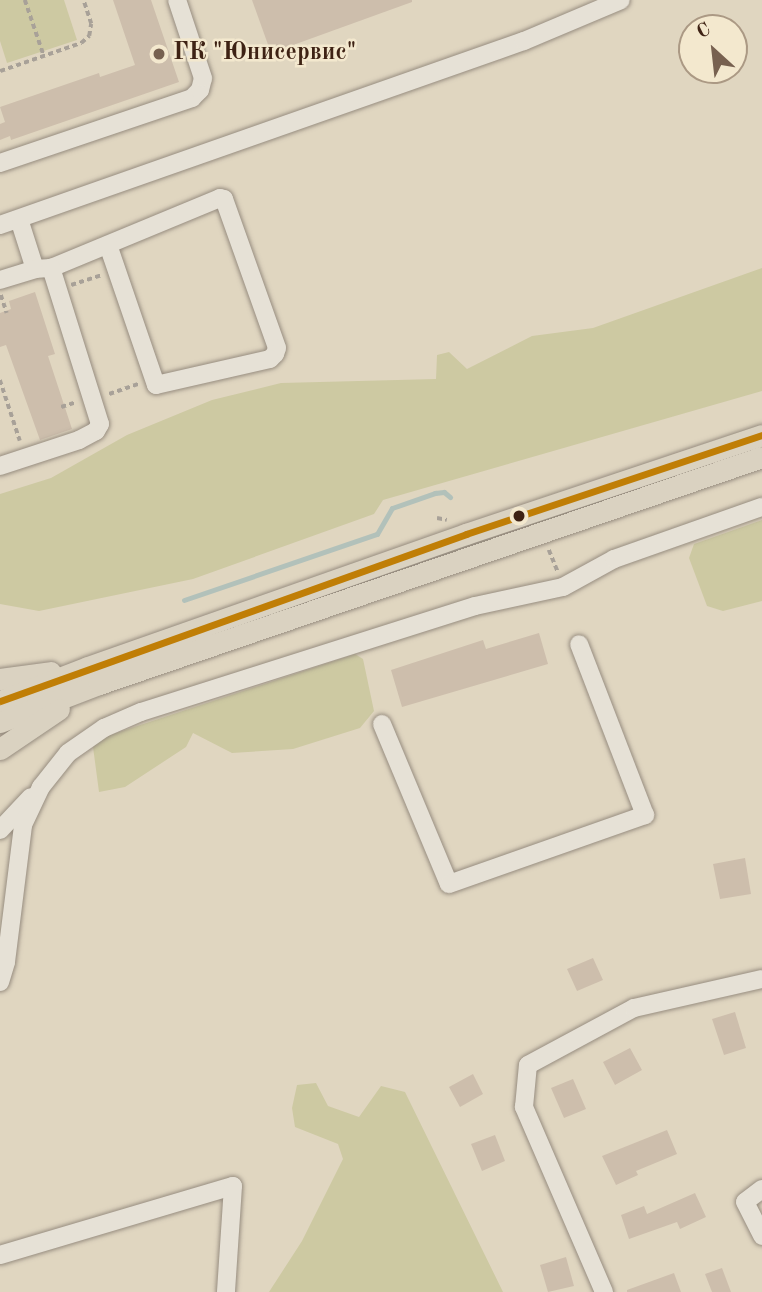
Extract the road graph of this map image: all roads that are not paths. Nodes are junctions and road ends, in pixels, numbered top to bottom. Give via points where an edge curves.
1 (177, 0) edge
2 (621, 0) edge
3 (0, 163) edge
4 (6, 220) edge
5 (108, 245) junction
6 (43, 269) junction
7 (0, 280) edge
8 (762, 436) edge
9 (762, 457) edge
10 (0, 466) edge
11 (762, 506) edge
12 (579, 644) dead end
13 (94, 675) junction
14 (0, 680) edge
15 (0, 701) edge
16 (0, 722) edge
17 (382, 723) dead end
18 (0, 749) edge
19 (41, 787) junction
20 (0, 830) edge
21 (762, 979) edge
22 (0, 982) edge
23 (762, 1189) edge
24 (762, 1236) edge
25 (0, 1255) edge
26 (226, 1292) edge
27 (604, 1292) edge

1 - 3 street via 203,78 192,98
2 - 4 street via 524,41
4 - 6 street
5 - 5 street via 224,199 277,348 270,359 160,385 152,380
5 - 6 street
6 - 7 street
6 - 10 street via 58,289 100,424 79,440
8 - 13 main road via 466,534
9 - 13 main road
11 - 19 street via 614,559 564,587 475,606 141,712 104,728 68,753
12 - 17 street via 645,815 449,884
13 - 14 main road
13 - 15 main road
13 - 16 main road
13 - 18 main road
19 - 20 street
19 - 22 street via 23,825
21 - 27 street via 634,1008 528,1065 524,1107
23 - 24 street via 745,1202
25 - 26 street via 233,1186

